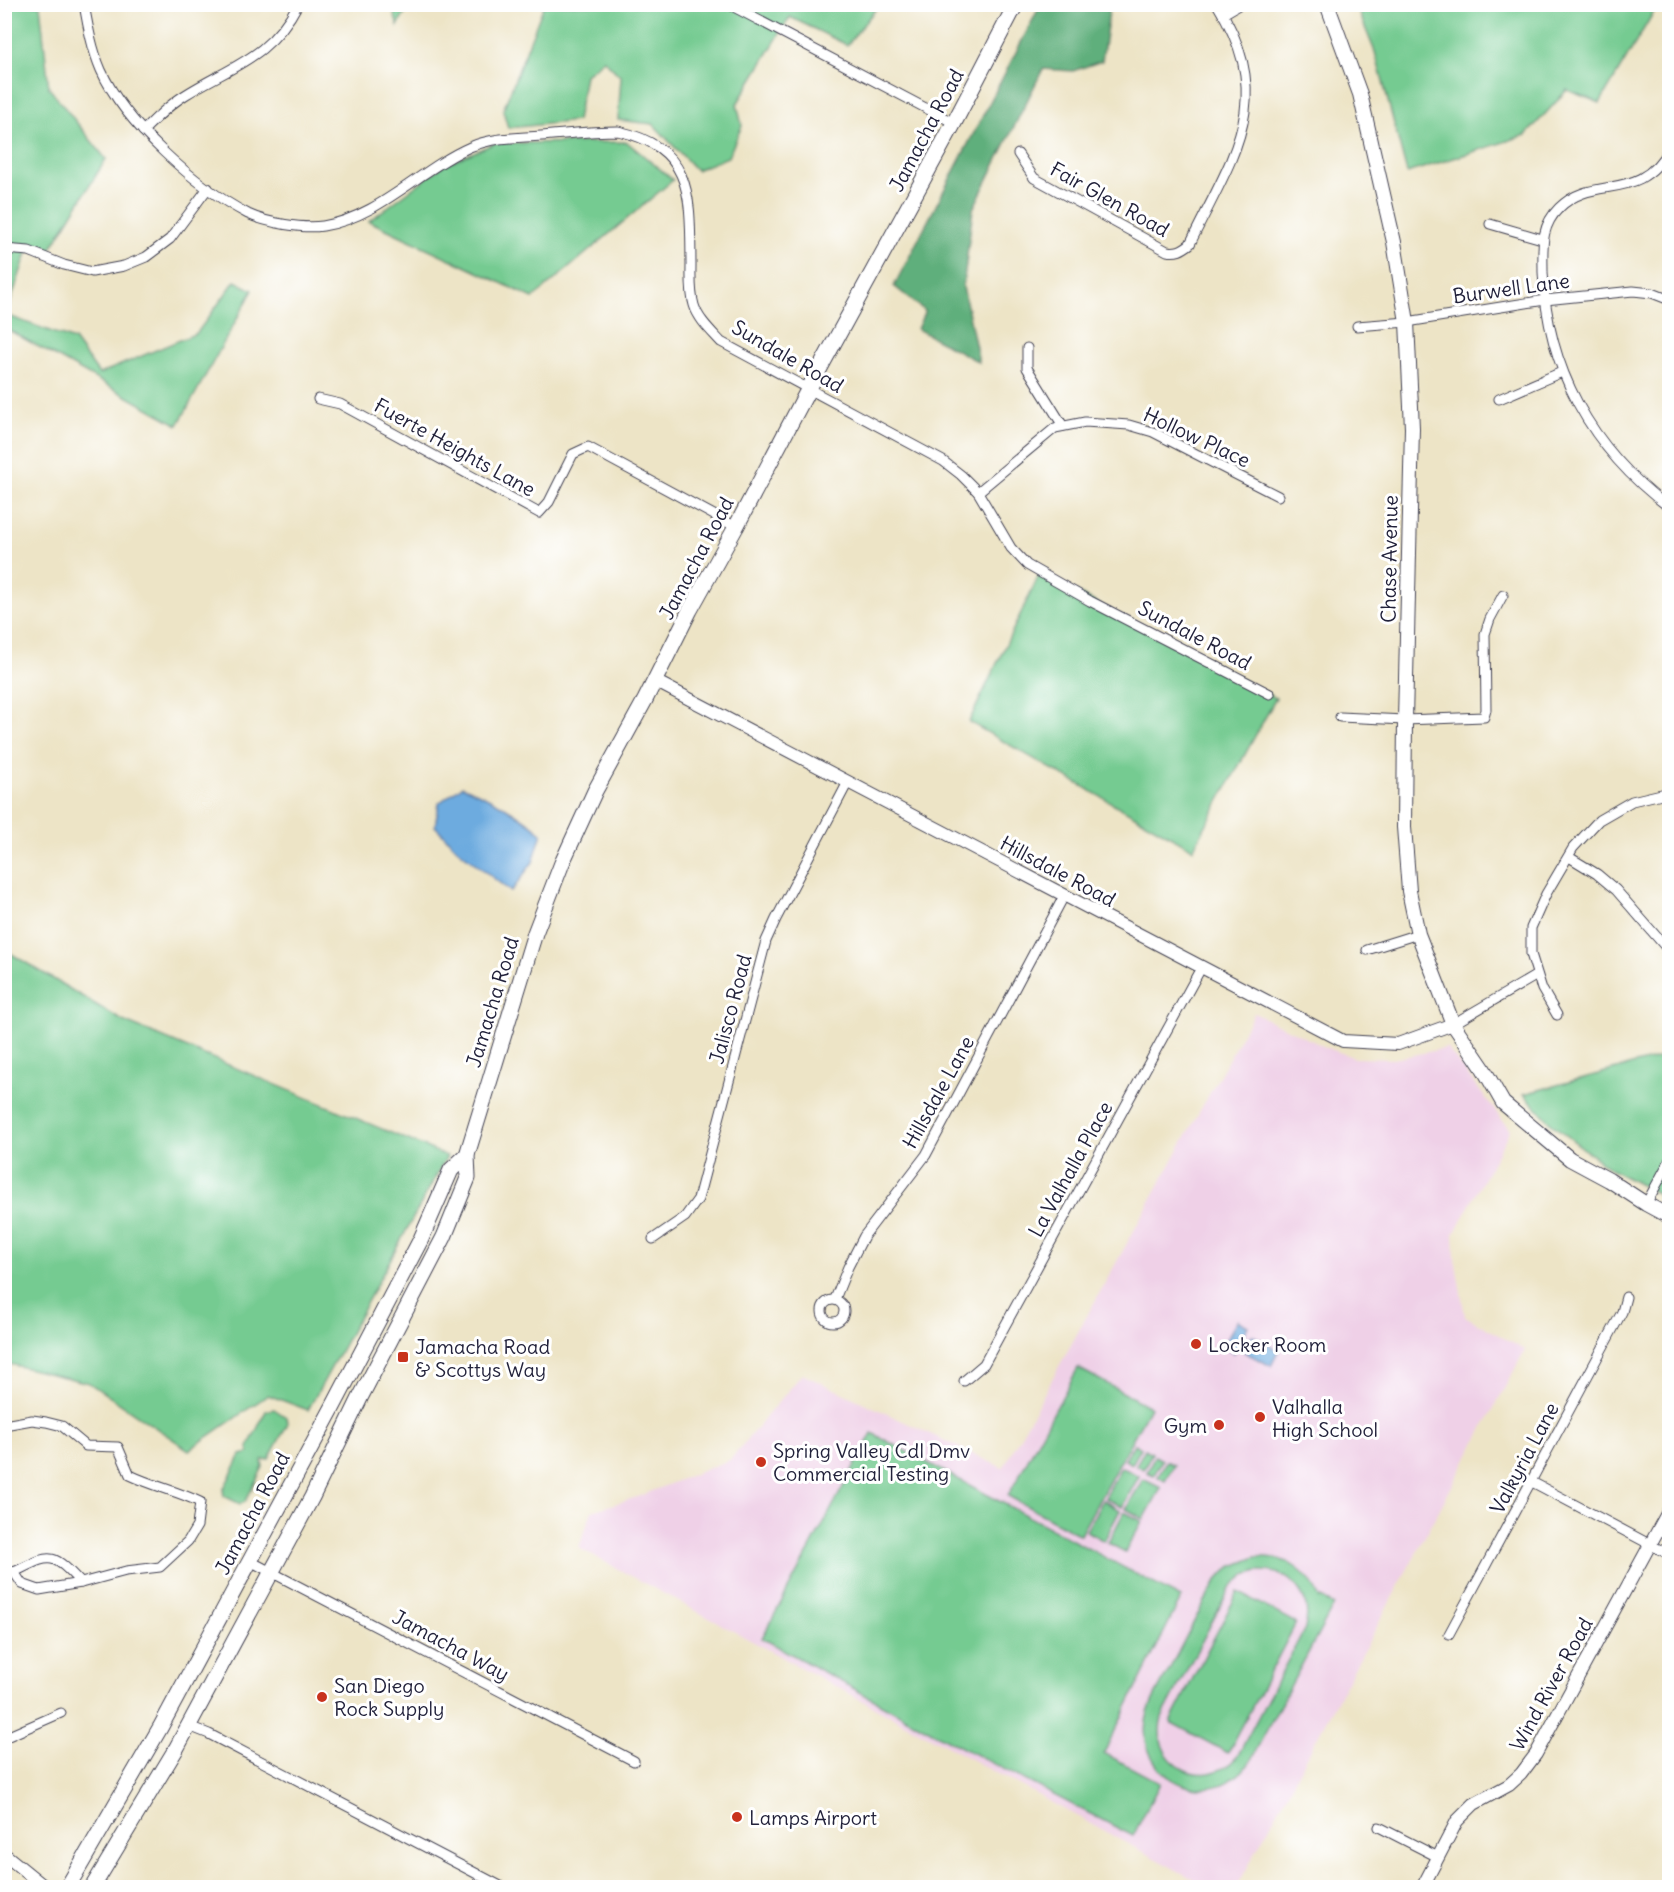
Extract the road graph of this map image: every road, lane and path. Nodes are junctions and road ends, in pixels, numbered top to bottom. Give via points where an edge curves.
1 (84, 4) edge
2 (298, 4) edge
3 (728, 4) edge
4 (1016, 4) edge
5 (1217, 4) edge
6 (1240, 4) edge
7 (1326, 4) edge
8 (1223, 14) junction
9 (954, 123) junction
10 (143, 131) junction
11 (1670, 147) edge
12 (1018, 154) dead end
13 (208, 188) junction
14 (1490, 224) dead end
15 (1542, 238) junction
16 (4, 249) edge
17 (1545, 300) junction
18 (1670, 300) edge
19 (1407, 322) junction
20 (1357, 326) dead end
21 (1027, 348) dead end
22 (1562, 372) junction
23 (808, 390) junction
24 (318, 399) dead end
25 (1499, 399) dead end
26 (1063, 426) junction
27 (978, 492) junction
28 (1278, 496) dead end
29 (1670, 508) edge
30 (736, 527) junction
31 (1503, 596) dead end
32 (655, 681) junction
33 (1270, 694) dead end
34 (1340, 717) dead end
35 (1405, 720) junction
36 (848, 783) junction
37 (1670, 792) edge
38 (1569, 857) junction
39 (1064, 896) junction
40 (1418, 934) junction
41 (1367, 951) dead end
42 (1670, 952) edge
43 (1201, 968) junction
44 (1537, 975) junction
45 (1557, 1015) dead end
46 (1453, 1024) junction
47 (467, 1155) junction
48 (1670, 1160) edge
49 (1646, 1204) junction
50 (1670, 1217) edge
51 (652, 1239) dead end
52 (1626, 1297) dead end
53 (835, 1299) dead end
54 (964, 1381) dead end
55 (361, 1396) junction
56 (334, 1405) junction
57 (4, 1425) edge
58 (1532, 1482) junction
59 (1670, 1508) edge
60 (1650, 1544) junction
61 (1670, 1555) edge
62 (250, 1561) junction
63 (9, 1570) edge
64 (273, 1571) junction
65 (81, 1583) junction
66 (1449, 1634) dead end
67 (61, 1713) dead end
68 (189, 1726) junction
69 (4, 1738) edge
70 (634, 1761) dead end
71 (1379, 1827) dead end
72 (4, 1854) edge
73 (1438, 1857) junction
74 (46, 1887) edge
75 (67, 1887) edge
76 (92, 1887) edge
77 (504, 1887) edge
78 (1422, 1887) edge

1 - 10 street, Sundale Road via 101,70
2 - 10 street via 271,41 249,60 183,96
3 - 9 street
4 - 9 main road, Jamacha Road
5 - 8 street, Fair Glen Road
6 - 8 street
7 - 19 main road, Chase Avenue via 1360,94 1394,242
8 - 12 street, Fair Glen Road via 1243,59 1246,112 1235,152 1184,249 1167,250 1034,178
9 - 23 main road, Jamacha Road
10 - 13 street, Sundale Road
11 - 15 street via 1661,162 1643,178 1581,194 1566,202 1550,220
13 - 16 street via 170,239 146,257 124,266 92,272 29,251
13 - 23 street, Sundale Road via 250,215 276,223 322,226 360,215 455,154 486,140 607,131 631,134 667,155 687,188 691,288 700,317 721,342
14 - 15 street
15 - 17 street
17 - 18 street, Burwell Lane via 1633,291
17 - 19 street, Burwell Lane
17 - 22 street
19 - 20 street, Burwell Lane
19 - 35 main road, Chase Avenue via 1412,428
21 - 26 street via 1027,368
22 - 25 street
22 - 29 street via 1584,415 1610,450
23 - 27 street, Sundale Road via 943,461
23 - 30 main road, Jamacha Road
24 - 30 street, Fuerte Heights Lane via 340,404 539,513 549,502 573,454 588,447
26 - 27 street, Hollow Place via 1055,428
26 - 28 street, Hollow Place via 1085,422 1129,425 1153,432
27 - 33 street, Sundale Road via 1011,548 1027,565
30 - 32 main road, Jamacha Road
31 - 35 street via 1485,634 1484,717
32 - 36 street, Hillsdale Road
32 - 47 main road, Jamacha Road via 595,790 562,863 535,933
34 - 35 street
35 - 40 main road, Chase Avenue via 1404,827 1408,891
36 - 39 street, Hillsdale Road
36 - 51 street, Jalisco Road via 766,941 698,1199 685,1217
37 - 38 street via 1632,801 1610,812 1590,828
38 - 42 street via 1616,890
38 - 44 street via 1531,928 1530,954
39 - 43 street, Hillsdale Road
39 - 53 street, Hillsdale Lane via 926,1155 864,1236
40 - 41 street
40 - 46 main road, Chase Avenue
43 - 46 street, Hillsdale Road via 1343,1041 1398,1044
43 - 54 street, La Valhalla Place via 984,1364
44 - 45 street
44 - 46 street
46 - 49 main road, Chase Avenue via 1503,1103 1570,1159
47 - 55 main road, Jamacha Road via 468,1178 444,1237
47 - 56 main road, Jamacha Road via 451,1170 421,1239
48 - 49 street
49 - 50 main road
52 - 58 street, Valkyria Lane via 1622,1312
55 - 56 main road
55 - 64 main road, Jamacha Road
56 - 62 main road, Jamacha Road
57 - 65 street via 46,1422 62,1426 86,1446 118,1447 130,1475 200,1502 197,1526 188,1541 160,1567
58 - 60 street
58 - 66 street, Valkyria Lane
59 - 60 street, Wind River Road
60 - 61 street
60 - 73 street, Wind River Road via 1536,1754 1509,1785 1474,1804 1457,1821
62 - 64 street, Jamacha Way
62 - 75 main road, Jamacha Road via 160,1728
63 - 65 street via 22,1584 39,1590
63 - 65 street via 54,1558
64 - 68 main road, Jamacha Road
64 - 70 street, Jamacha Way
67 - 69 street
68 - 76 main road, Jamacha Road
68 - 77 street
71 - 73 street
72 - 74 street
73 - 78 street, Wind River Road

